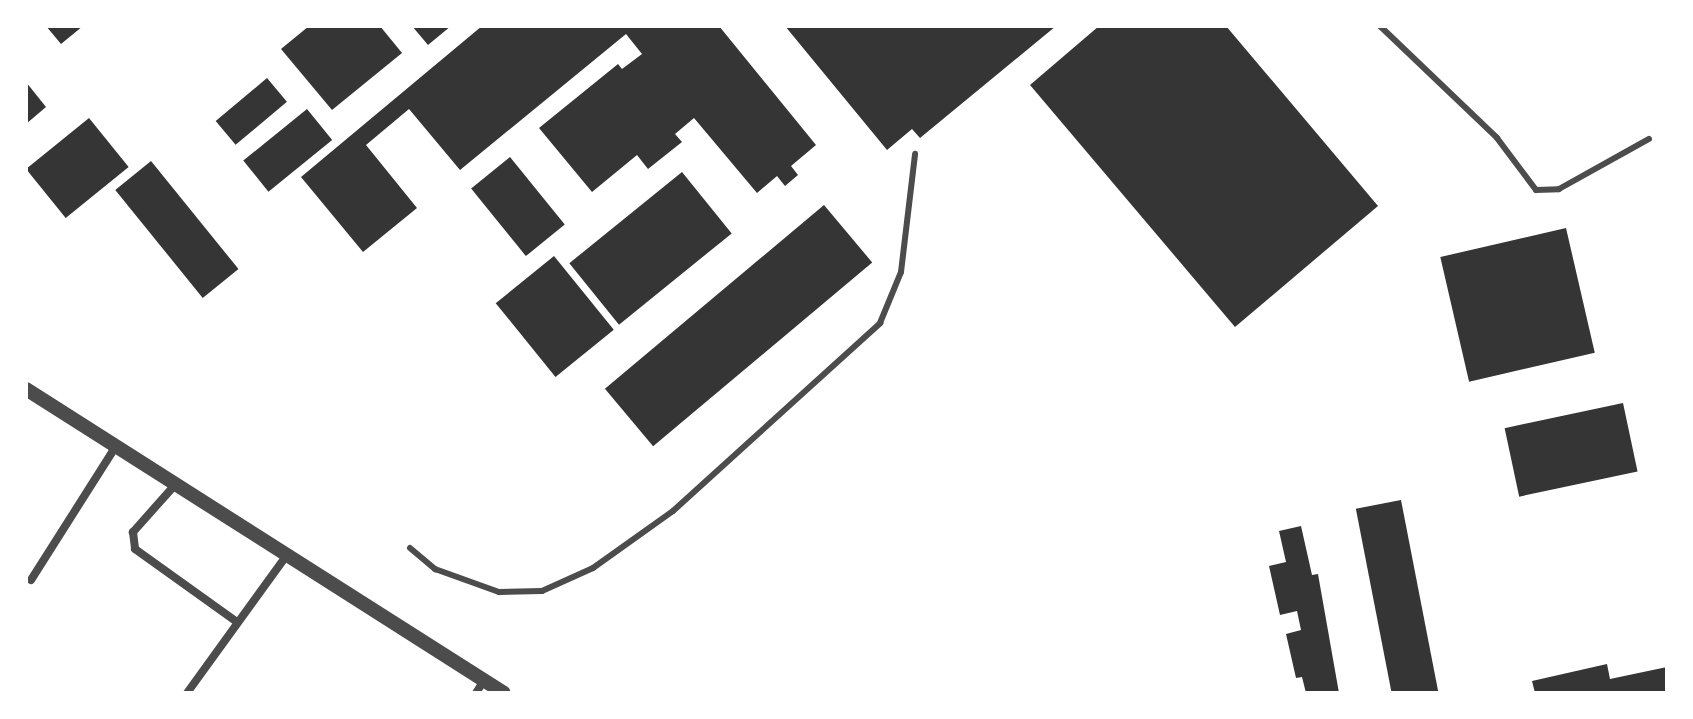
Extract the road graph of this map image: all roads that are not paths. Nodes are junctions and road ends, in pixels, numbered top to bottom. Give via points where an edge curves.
1 (1380, 26) edge
2 (1649, 139) dead end
3 (915, 154) dead end
4 (26, 389) edge
5 (116, 446) junction
6 (174, 486) junction
7 (410, 548) dead end
8 (286, 556) junction
9 (31, 580) dead end
10 (237, 622) junction
11 (480, 686) edge
12 (187, 693) edge
13 (504, 693) edge

1 - 2 lane via 1497,138 1536,190 1559,189
3 - 7 lane via 901,272 880,323 673,511 593,568 542,591 499,592 435,569
4 - 5 street
5 - 6 street
5 - 9 street
6 - 8 street
6 - 10 street via 133,532 135,549
8 - 10 street
8 - 11 street
10 - 12 street
11 - 13 street

